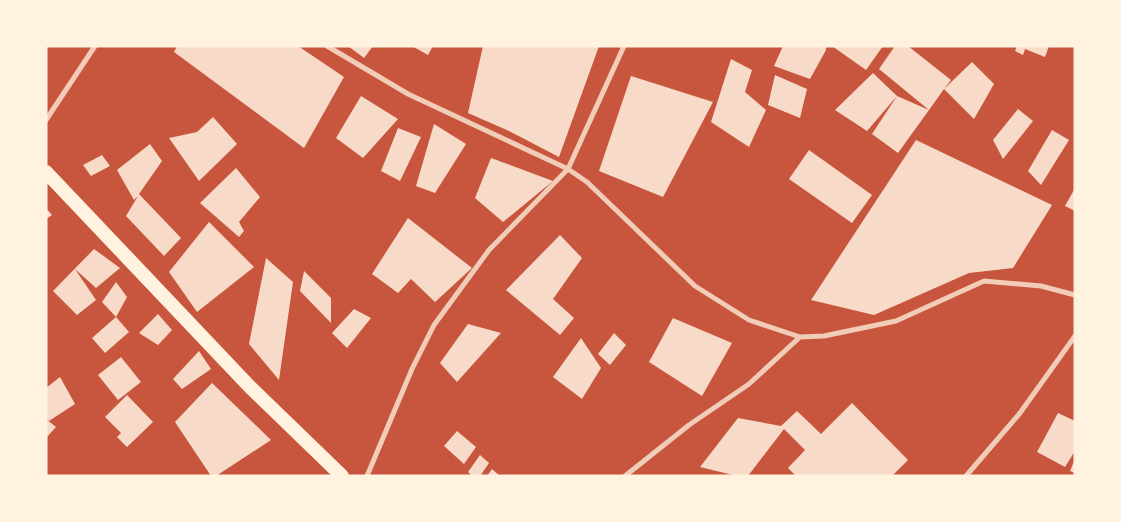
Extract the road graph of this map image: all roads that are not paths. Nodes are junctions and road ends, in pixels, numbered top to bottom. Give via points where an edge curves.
1 (95, 46) edge
2 (327, 46) edge
3 (624, 46) edge
4 (46, 120) edge
5 (568, 169) junction
6 (46, 172) edge
7 (1075, 295) edge
8 (1075, 336) edge
9 (800, 337) junction
10 (342, 476) edge
11 (366, 476) edge
12 (625, 476) edge
13 (966, 476) edge

1 - 4 street
2 - 5 street via 408,94
3 - 5 street
5 - 9 street via 588,182 695,286 749,320
5 - 11 street via 489,250 434,325
6 - 10 highway via 250,387
7 - 9 street via 1042,286 984,281 896,320 824,336
8 - 13 street via 1020,413
9 - 12 street via 748,384 689,425

